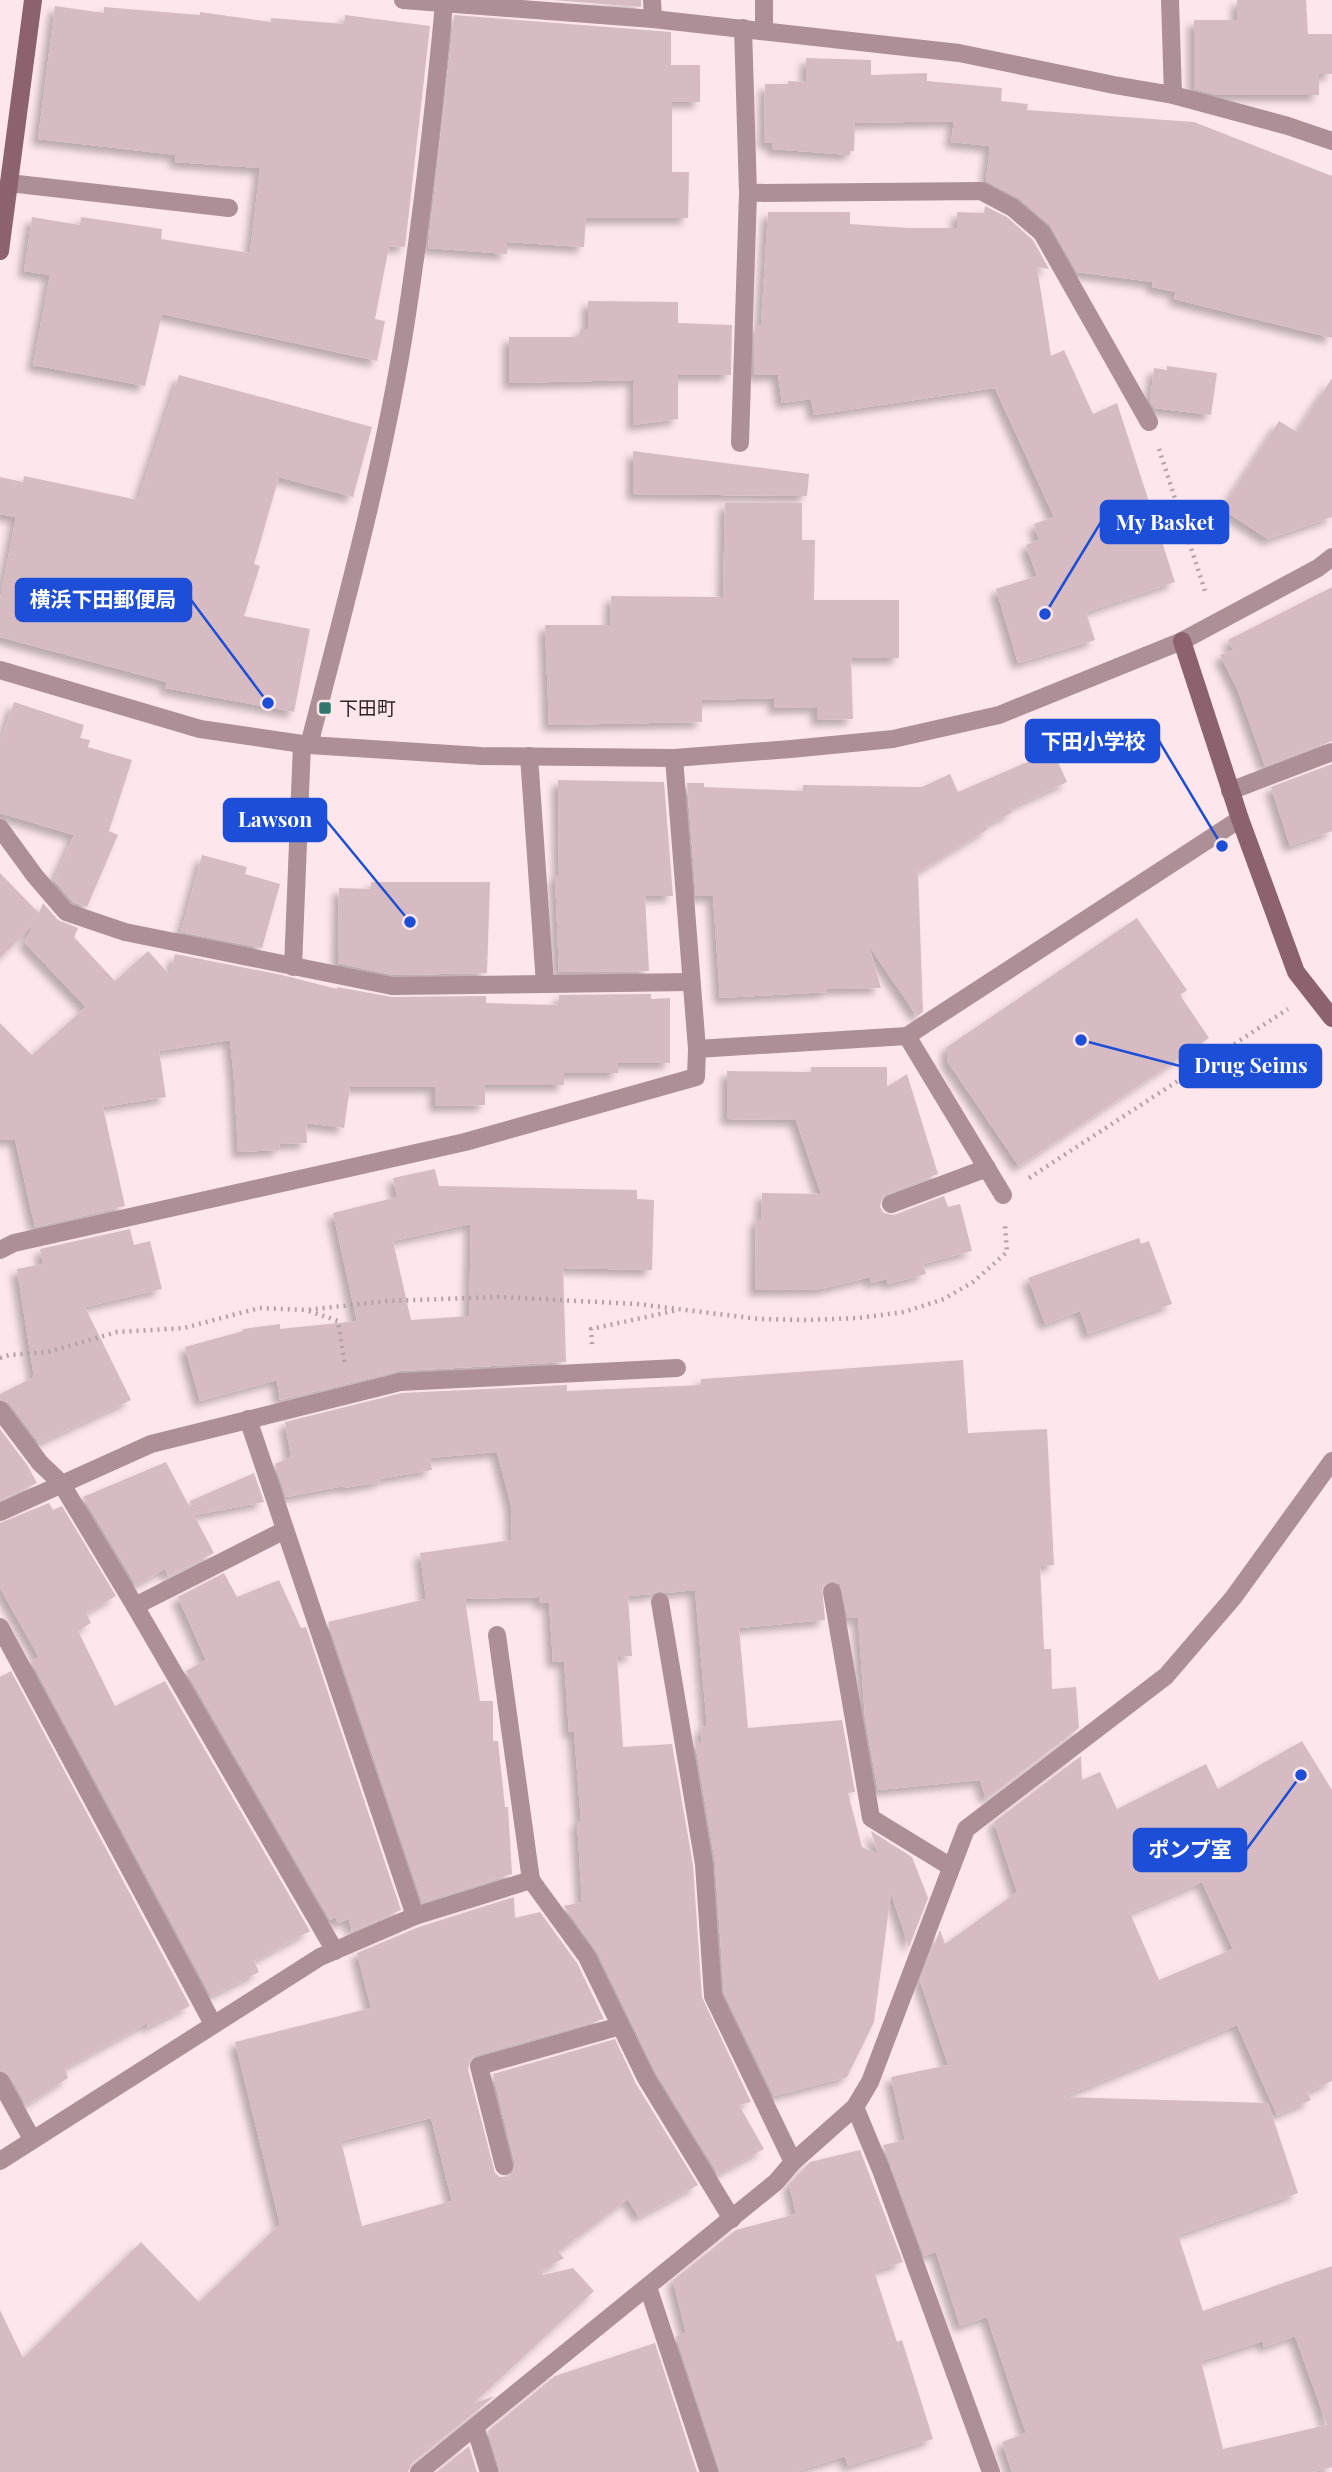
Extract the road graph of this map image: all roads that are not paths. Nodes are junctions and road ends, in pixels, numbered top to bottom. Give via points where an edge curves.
1 (33, 0) edge
2 (403, 0) edge
3 (652, 0) edge
4 (764, 0) edge
5 (1170, 0) edge
6 (444, 2) edge
7 (653, 19) junction
8 (743, 28) junction
9 (764, 31) junction
10 (1173, 94) junction
11 (1332, 141) edge
12 (9, 183) junction
13 (748, 193) junction
14 (229, 208) dead end
15 (0, 251) edge
16 (1149, 422) road end
17 (740, 443) dead end
18 (1332, 557) edge
19 (1182, 641) junction
20 (0, 670) edge
21 (305, 745) junction
22 (1332, 752) edge
23 (529, 755) junction
24 (674, 758) junction
25 (1230, 791) junction
26 (1240, 819) junction
27 (0, 828) edge
28 (293, 967) junction
29 (690, 982) junction
30 (545, 984) junction
31 (1332, 1018) edge
32 (907, 1036) junction
33 (697, 1049) junction
34 (987, 1168) junction
35 (1003, 1195) road end
36 (891, 1204) dead end
37 (0, 1251) edge
38 (677, 1368) dead end
39 (0, 1410) edge
40 (248, 1419) junction
41 (1332, 1461) edge
42 (61, 1483) junction
43 (0, 1512) edge
44 (285, 1530) junction
45 (832, 1591) dead end
46 (660, 1602) dead end
47 (135, 1606) junction
48 (0, 1627) edge
49 (497, 1635) dead end
50 (951, 1867) junction
51 (531, 1880) junction
52 (415, 1916) junction
53 (335, 1951) junction
54 (213, 2024) junction
55 (620, 2026) junction
56 (0, 2081) edge
57 (855, 2107) junction
58 (32, 2139) junction
59 (0, 2161) edge
60 (793, 2162) junction
61 (504, 2166) dead end
62 (732, 2219) junction
63 (648, 2287) junction
64 (475, 2427) junction
65 (419, 2472) edge
66 (489, 2472) edge
67 (709, 2472) edge
68 (991, 2472) edge

1 - 12 street
2 - 6 street
3 - 7 street
4 - 9 street
5 - 10 street
6 - 7 street
6 - 21 street via 406,322 381,450
7 - 8 street
8 - 9 street
8 - 13 street
9 - 10 street via 958,53
10 - 11 street
12 - 14 street
12 - 15 street
13 - 16 street via 981,191 1013,208 1042,233
13 - 17 street
18 - 19 street
19 - 24 street via 999,715 893,739
19 - 25 street
20 - 21 street via 200,729
21 - 23 street
21 - 28 street
22 - 25 street
23 - 24 street
23 - 30 street
24 - 29 street
25 - 26 street
26 - 31 street via 1296,972
26 - 32 street
27 - 28 street via 66,912 125,932
28 - 30 street via 392,986
29 - 30 street
29 - 33 street
32 - 33 street
32 - 34 street
33 - 37 street via 696,1077 465,1142 14,1243
34 - 35 street
34 - 36 street
38 - 40 street via 400,1382
39 - 42 street
40 - 42 street via 151,1444
40 - 44 street
41 - 50 street via 1233,1598 1166,1676 966,1829
42 - 43 street
42 - 47 street
44 - 47 street
44 - 52 street
45 - 50 street via 872,1818
46 - 60 street via 704,1864 713,1996
47 - 53 street
48 - 54 street
49 - 51 street
50 - 57 street via 870,2082
51 - 52 street
51 - 55 street via 587,1957
52 - 53 street
53 - 54 street
54 - 58 street
55 - 61 street via 479,2066
55 - 62 street via 646,2078
56 - 58 street
57 - 60 street
57 - 68 street
58 - 59 street
60 - 62 street
62 - 63 street
63 - 64 street
63 - 67 street
64 - 65 street
64 - 66 street

